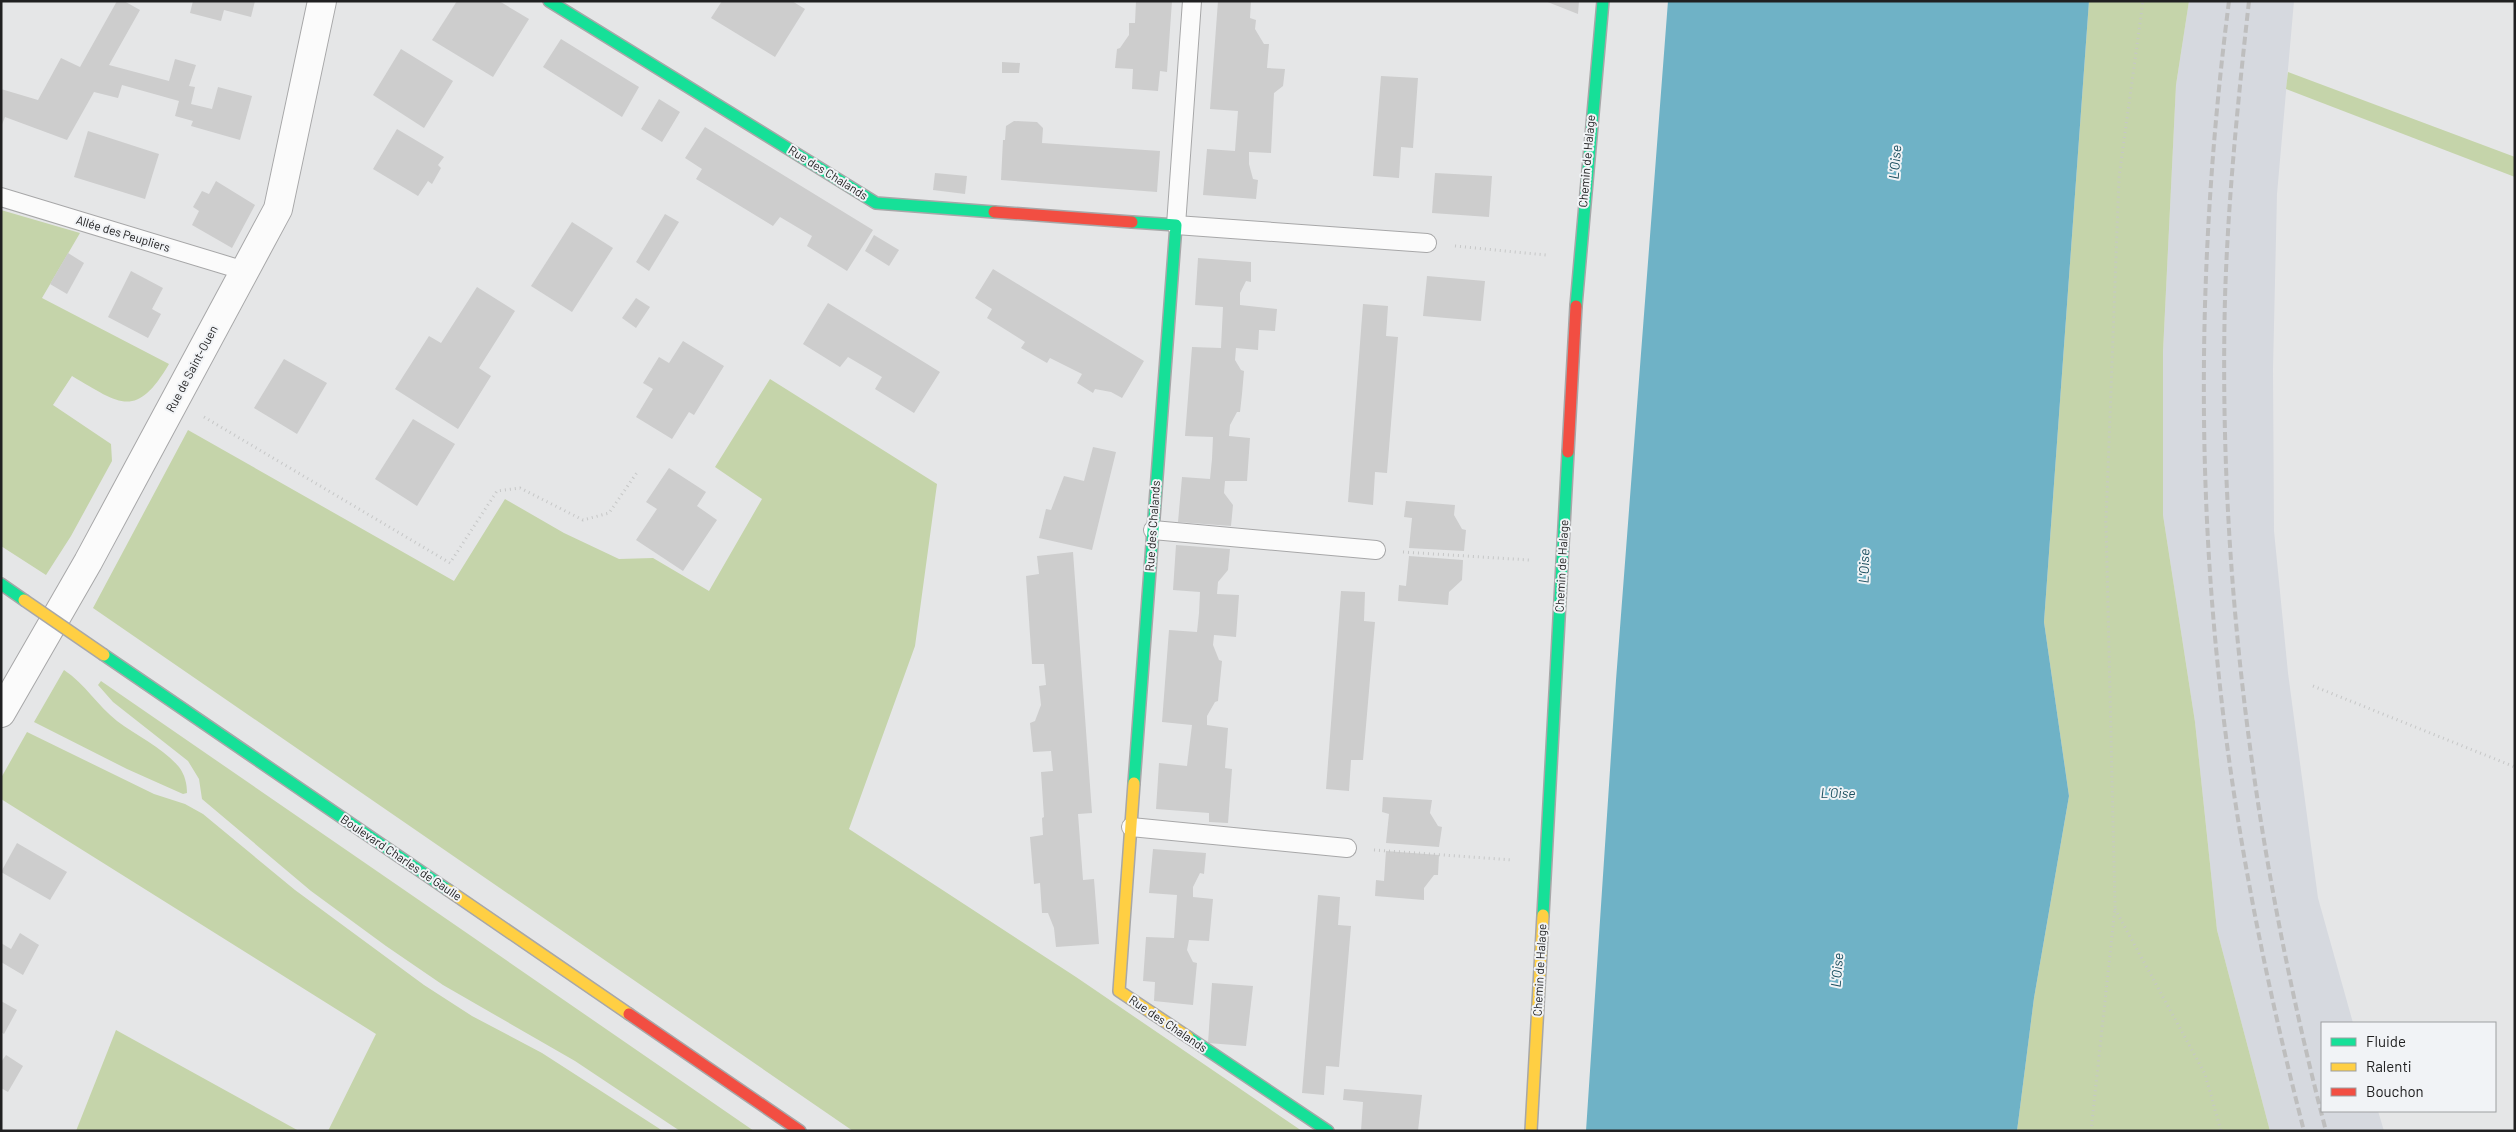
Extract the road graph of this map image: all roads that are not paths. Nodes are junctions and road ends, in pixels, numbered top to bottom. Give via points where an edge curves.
1 (322, 1) edge
2 (549, 1) edge
3 (1192, 1) edge
4 (1603, 1) edge
5 (1, 197) edge
6 (1176, 225) junction
7 (1427, 243) road end
8 (245, 271) junction
9 (1153, 530) junction
10 (1376, 550) road end
11 (1, 584) edge
12 (1, 713) edge
13 (1131, 827) junction
14 (1347, 848) road end
15 (800, 1131) edge
16 (1328, 1131) edge
17 (1531, 1131) edge

1 - 8 street, Rue de Saint-Ouen via 278,208
2 - 6 street, Rue des Chalands via 876,203
3 - 6 lane, Rue des Chalands
4 - 17 street, Chemin de Halage via 1579,257
5 - 8 lane, Allée des Peupliers
6 - 7 lane, Rue des Chalands
6 - 9 street, Rue des Chalands
8 - 12 street, Rue de Saint-Ouen via 88,562
9 - 10 lane
9 - 13 street, Rue des Chalands
11 - 15 street, Boulevard Charles de Gaulle, bridge
13 - 14 lane
13 - 16 street, Rue des Chalands via 1119,991

